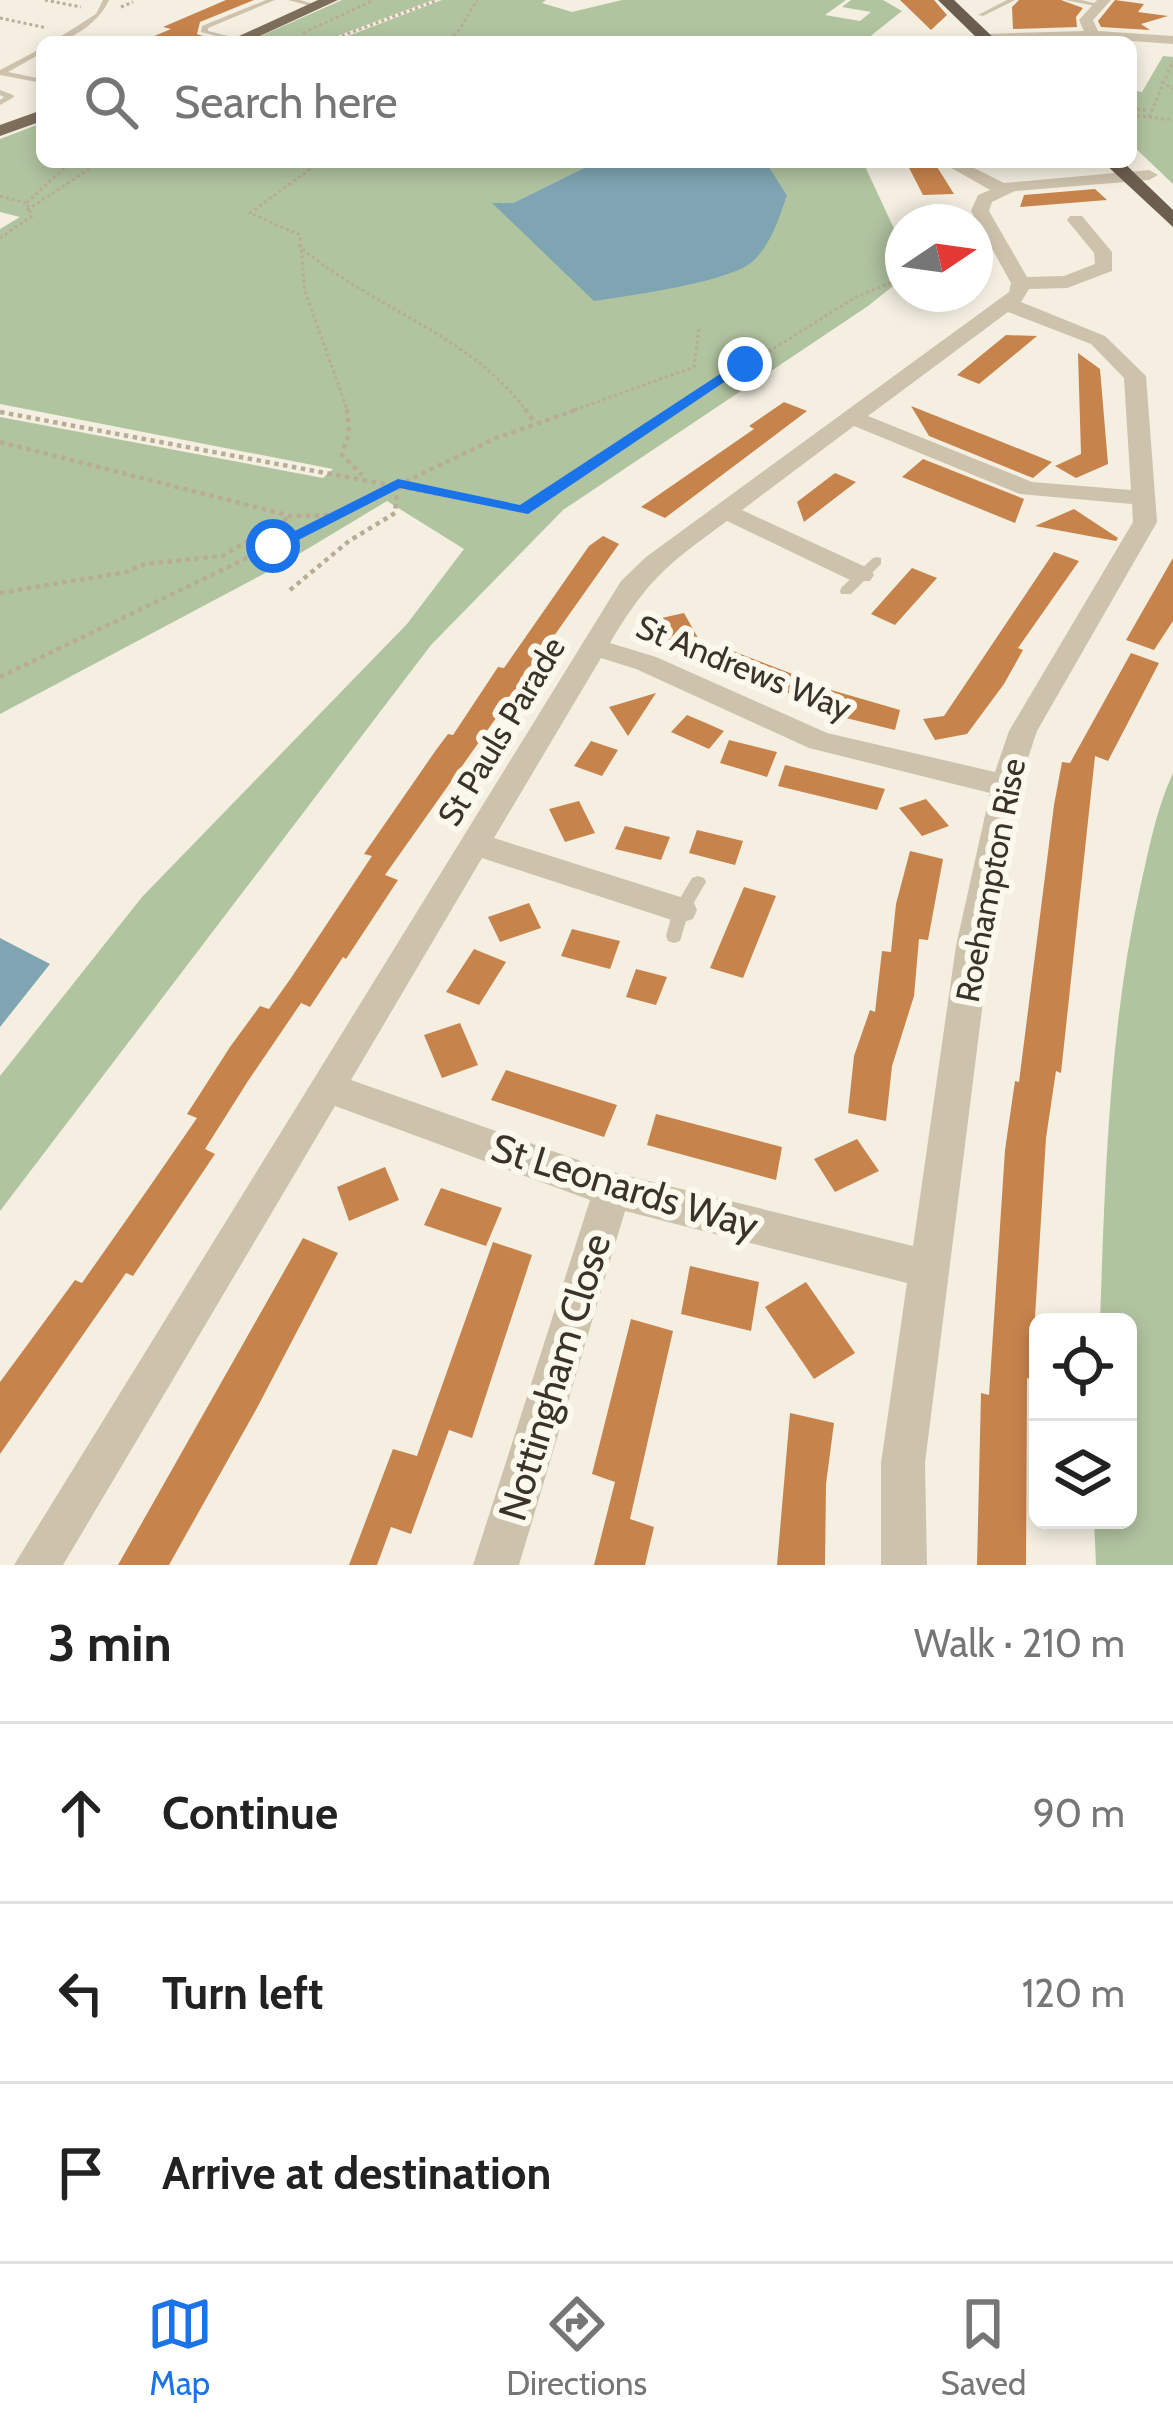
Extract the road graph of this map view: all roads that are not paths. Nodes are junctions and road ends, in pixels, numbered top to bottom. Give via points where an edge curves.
1 (106, 0) edge
2 (272, 0) edge
3 (291, 0) edge
4 (945, 0) edge
5 (964, 0) edge
6 (1012, 0) edge
7 (1068, 0) edge
8 (327, 2) edge
9 (1102, 2) edge
10 (981, 15) junction
11 (1093, 34) junction
12 (66, 36) edge
13 (218, 36) edge
14 (247, 36) edge
15 (993, 36) edge
16 (995, 36) edge
17 (1061, 36) edge
18 (1120, 36) edge
19 (1137, 37) edge
20 (1173, 40) edge
21 (36, 53) edge
22 (1, 72) edge
23 (36, 79) edge
24 (0, 92) edge
25 (0, 104) edge
26 (36, 117) edge
27 (0, 130) edge
28 (961, 168) edge
29 (1130, 168) edge
30 (1002, 189) junction
31 (1173, 197) edge
32 (1076, 220) dead end
33 (1173, 221) edge
34 (1014, 293) junction
35 (852, 417) junction
36 (1144, 498) junction
37 (725, 511) junction
38 (861, 576) dead end
39 (594, 647) junction
40 (1007, 786) junction
41 (475, 844) junction
42 (684, 909) dead end
43 (326, 1088) junction
44 (612, 1190) junction
45 (928, 1269) junction
46 (37, 1565) edge
47 (496, 1565) edge
48 (904, 1565) edge

1 - 12 lane via 99,15
2 - 13 lane via 204,27
3 - 8 lane
4 - 15 highway
5 - 10 highway
6 - 10 lane
7 - 9 lane
8 - 14 main road
9 - 11 street via 1086,20
10 - 16 highway
11 - 17 street
11 - 18 street
19 - 20 street
21 - 22 lane
22 - 23 lane
24 - 25 lane via 10,98
26 - 27 main road
28 - 30 street
29 - 30 street
29 - 31 highway
29 - 33 highway
30 - 34 street via 980,211
32 - 34 street via 1103,252 1105,267
34 - 35 street, St Pauls Parade
34 - 36 street, Roehampton Rise via 1110,349 1135,376
35 - 36 street via 1028,489
35 - 37 street, St Pauls Parade
36 - 40 street, Roehampton Rise via 1139,537 1023,731
37 - 38 street
37 - 39 street, St Pauls Parade via 643,573
39 - 40 street, St Andrews Way via 820,741
39 - 41 street, St Pauls Parade
40 - 45 street, Roehampton Rise via 973,946
41 - 42 street
41 - 43 street, St Pauls Parade
43 - 44 street, St Leonards Way
43 - 46 street, St Pauls Parade
44 - 45 street, St Leonards Way
44 - 47 street, Nottingham Close
45 - 48 street, Roehampton Rise via 902,1463

